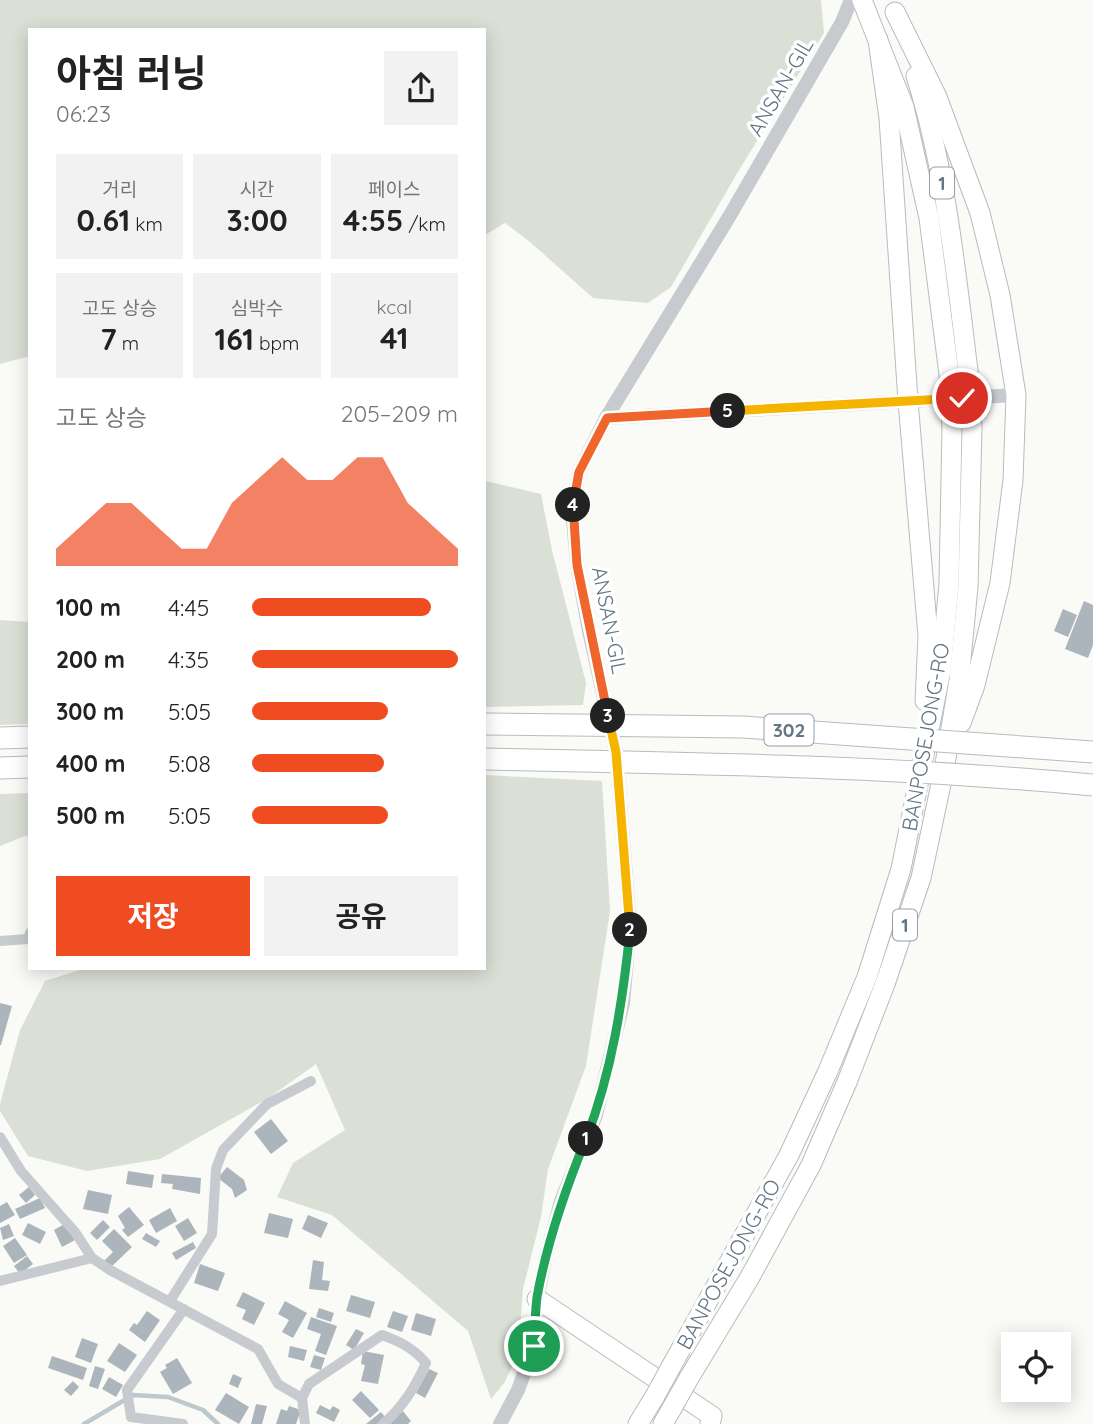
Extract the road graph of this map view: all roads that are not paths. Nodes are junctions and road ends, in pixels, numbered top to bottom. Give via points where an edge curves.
1 (851, 0) edge
2 (862, 0) edge
3 (893, 6) edge
4 (878, 40) junction
5 (958, 372) junction
6 (1016, 395) junction
7 (908, 401) junction
8 (607, 418) junction
9 (486, 723) edge
10 (28, 737) edge
11 (0, 738) edge
12 (1093, 752) edge
13 (486, 759) edge
14 (921, 763) junction
15 (28, 767) edge
16 (0, 768) edge
17 (944, 770) junction
18 (1093, 785) edge
19 (28, 939) edge
20 (0, 941) edge
21 (311, 1082) dead end
22 (0, 1137) edge
23 (92, 1258) junction
24 (0, 1281) edge
25 (537, 1299) junction
26 (170, 1301) junction
27 (184, 1309) junction
28 (302, 1398) junction
29 (667, 1416) edge
30 (183, 1424) edge
31 (305, 1424) edge
32 (383, 1424) edge
33 (500, 1424) edge
34 (638, 1424) edge
35 (710, 1424) edge

1 - 8 street, ANSAN-GIL via 729,217
2 - 4 highway, BANPOSEJONG-RO / 1
3 - 5 highway, BANPOSEJONG-RO / 1 via 923,100 949,218
3 - 6 highway via 937,97 980,213 1000,295
4 - 5 highway, BANPOSEJONG-RO / 1 via 904,107
4 - 7 highway via 889,118
5 - 14 highway, BANPOSEJONG-RO / 1, bridge via 941,670
5 - 17 highway, BANPOSEJONG-RO / 1, bridge via 972,428 968,587
6 - 7 street
6 - 17 highway via 1013,480 1000,583 975,685
7 - 8 street
7 - 14 highway via 928,636
8 - 25 street, ANSAN-GIL via 579,472 572,509 577,565 616,752 630,927 623,1003 596,1115 561,1201
9 - 12 highway, 302, bridge via 743,727
10 - 11 highway
13 - 18 highway, 302, bridge via 745,765
14 - 34 highway, BANPOSEJONG-RO / 1, bridge via 901,869 862,989 828,1071 789,1155
15 - 16 highway
17 - 29 highway, BANPOSEJONG-RO / 1, bridge via 921,878 847,1082 811,1165
19 - 20 street
21 - 26 street via 267,1104 223,1150 216,1169 212,1234
22 - 23 street via 21,1171
23 - 24 street
23 - 26 street
25 - 33 street, ANSAN-GIL via 534,1346
25 - 35 highway via 712,1416
26 - 27 street
27 - 28 street via 258,1349 278,1384
27 - 30 street via 127,1390 131,1417
28 - 31 street
28 - 32 street via 309,1384 382,1335 402,1342 426,1363 398,1411

